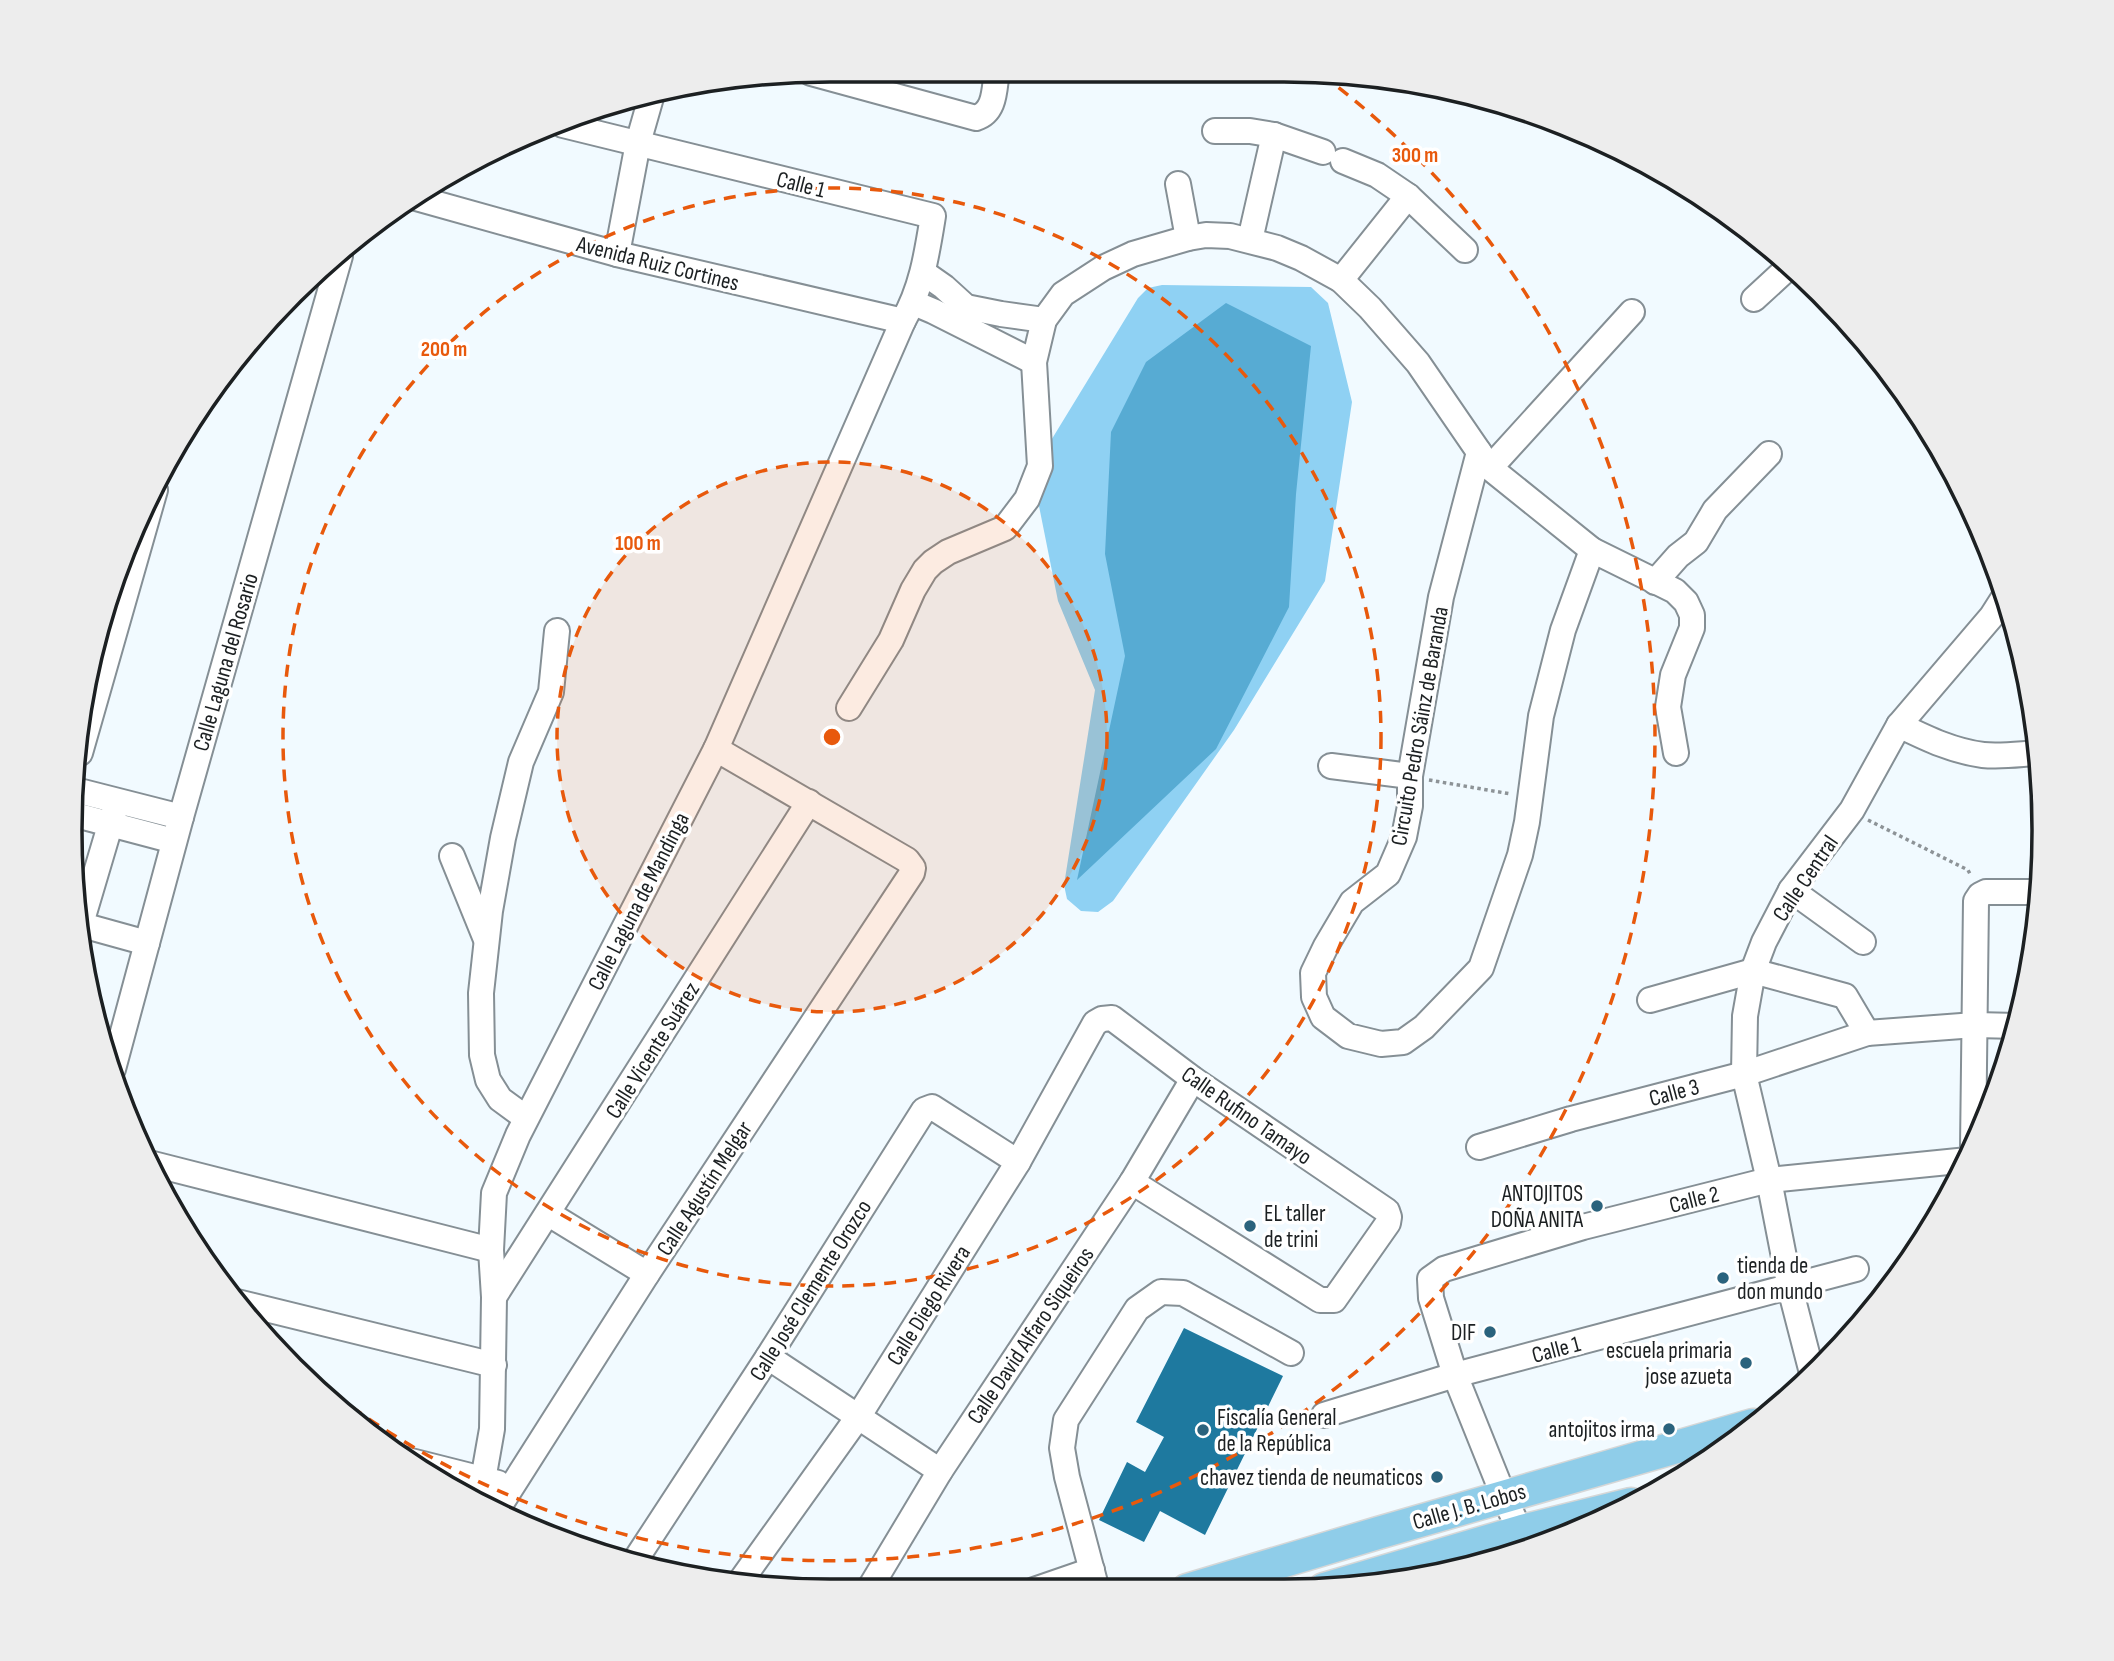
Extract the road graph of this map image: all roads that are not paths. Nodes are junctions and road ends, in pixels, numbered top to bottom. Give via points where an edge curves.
1 (844, 82) edge
2 (995, 82) edge
3 (649, 105) edge
4 (574, 128) edge
5 (1215, 131) dead end
6 (1274, 135) junction
7 (638, 143) junction
8 (1178, 184) dead end
9 (1408, 196) junction
10 (426, 201) edge
11 (1188, 238) junction
12 (1250, 240) junction
13 (1465, 250) dead end
14 (617, 254) junction
15 (336, 268) edge
16 (923, 273) junction
17 (1782, 273) edge
18 (1341, 279) junction
19 (1754, 299) dead end
20 (908, 312) junction
21 (1632, 312) dead end
22 (964, 317) junction
23 (1044, 320) junction
24 (1034, 362) junction
25 (1769, 454) dead end
26 (1485, 460) junction
27 (141, 540) edge
28 (1592, 550) junction
29 (1655, 582) junction
30 (1997, 608) edge
31 (557, 631) dead end
32 (94, 705) edge
33 (849, 708) dead end
34 (1899, 725) junction
35 (716, 749) junction
36 (1676, 753) dead end
37 (2027, 754) edge
38 (1331, 766) dead end
39 (1410, 776) junction
40 (83, 795) edge
41 (809, 802) junction
42 (114, 813) junction
43 (83, 814) edge
44 (178, 829) junction
45 (452, 856) dead end
46 (1791, 890) junction
47 (2029, 891) edge
48 (87, 906) edge
49 (89, 924) edge
50 (487, 941) junction
51 (1863, 942) dead end
52 (147, 943) junction
53 (1753, 971) junction
54 (1650, 1000) dead end
55 (1101, 1019) joint
56 (1975, 1025) junction
57 (2005, 1026) edge
58 (1867, 1033) junction
59 (111, 1035) edge
60 (1744, 1074) junction
61 (1193, 1079) junction
62 (527, 1118) junction
63 (1973, 1120) edge
64 (1479, 1147) dead end
65 (1955, 1161) edge
66 (1018, 1162) junction
67 (162, 1166) edge
68 (1769, 1180) junction
69 (1132, 1182) junction
70 (549, 1213) junction
71 (491, 1250) junction
72 (1856, 1269) dead end
73 (647, 1274) junction
74 (1790, 1288) junction
75 (494, 1297) junction
76 (253, 1306) edge
77 (1291, 1353) dead end
78 (768, 1357) junction
79 (1809, 1363) edge
80 (494, 1366) junction
81 (1455, 1376) junction
82 (1324, 1415) dead end
83 (858, 1417) junction
84 (1727, 1432) edge
85 (940, 1471) junction
86 (466, 1484) edge
87 (513, 1486) junction
88 (483, 1491) edge
89 (1504, 1497) junction
90 (502, 1503) edge
91 (1525, 1539) edge
92 (1483, 1551) edge
93 (640, 1554) edge
94 (1435, 1563) edge
95 (746, 1573) edge
96 (875, 1579) edge
97 (1095, 1579) edge
98 (1224, 1579) edge

1 - 2 street via 976,118 990,109
3 - 7 street
4 - 7 street, Calle 1
5 - 6 street
6 - 9 street via 1377,176
6 - 12 street
7 - 14 street
7 - 16 street, Calle 1 via 933,216
8 - 11 street
9 - 13 street
9 - 18 street
10 - 14 street, Avenida Ruiz Cortines
11 - 12 street via 1206,235
11 - 23 street via 1133,254 1091,275 1063,293
12 - 18 street via 1301,258
14 - 20 street, Avenida Ruiz Cortines
15 - 44 street, Calle Laguna del Rosario
16 - 20 street, Calle 1
16 - 22 street via 944,286
17 - 19 street
18 - 26 street via 1418,363
20 - 22 street
20 - 35 street, Calle Laguna de Mandinga
21 - 26 street
22 - 23 street via 1001,314
22 - 24 street
23 - 24 street
24 - 33 street via 1040,466 1027,499 1005,528 948,552 925,570 891,640
25 - 29 street via 1715,510 1696,542
26 - 28 street
26 - 39 street, Circuito Pedro Sáinz de Baranda via 1441,597
27 - 32 street
28 - 29 street
28 - 39 street, Circuito Pedro Sáinz de Baranda via 1563,630 1541,716 1520,855 1480,968 1424,1027 1403,1042 1381,1044 1348,1036 1323,1017 1314,997 1314,973 1352,902 1388,874 1404,837
29 - 36 street via 1675,591 1692,615 1692,628 1672,675 1668,707
30 - 34 street, Calle Central
31 - 50 street via 551,692 521,762 503,838
34 - 37 street via 1957,751
34 - 46 street, Calle Central via 1851,811
35 - 41 street
35 - 62 street, Calle Laguna de Mandinga
38 - 39 street
40 - 42 street
41 - 70 street, Calle Vicente Suárez
41 - 73 street, Calle Agustín Melgar via 907,860 912,873
42 - 43 street
42 - 44 street
42 - 48 street
44 - 52 street, Calle Laguna del Rosario
45 - 50 street
46 - 51 street
46 - 53 street, Calle Central
47 - 56 street via 1986,892 1978,898
49 - 52 street
50 - 62 street via 481,993 482,1055 488,1080 500,1099
52 - 59 street, Calle Laguna del Rosario
53 - 54 street
53 - 58 street via 1845,996
53 - 60 street, Calle Central via 1745,1016
55 - 61 street, Calle Rufino Tamayo via 1112,1018
55 - 66 street, Calle Diego Rivera
56 - 57 street, Calle 3
56 - 58 street, Calle 3
56 - 63 street
58 - 60 street, Calle 3
60 - 64 street, Calle 3
60 - 68 street, Calle Central
61 - 69 street, Calle David Alfaro Siqueiros
61 - 69 street, Calle Rufino Tamayo via 1387,1211 1388,1223 1329,1302
62 - 71 street, Calle Laguna de Mandinga via 494,1193
65 - 68 street, Calle 2
66 - 78 street, Calle José Clemente Orozco via 932,1107 924,1110
66 - 83 street, Calle Diego Rivera
67 - 71 street
68 - 74 street, Calle Central
68 - 81 street, Calle 2 via 1583,1227 1444,1269 1430,1279 1431,1298
69 - 85 street, Calle David Alfaro Siqueiros
70 - 73 street
70 - 75 street, Calle Vicente Suárez
71 - 75 street, Calle Laguna de Mandinga
72 - 74 street, Calle 1
73 - 87 street, Calle Agustín Melgar
74 - 79 street, Calle Central
74 - 81 street, Calle 1
75 - 80 street, Calle Laguna de Mandinga
76 - 80 street
77 - 97 street via 1183,1293 1161,1292 1137,1309 1066,1420 1062,1448
78 - 83 street
78 - 93 street, Calle José Clemente Orozco
80 - 88 street, Calle Laguna de Mandinga via 492,1429
81 - 82 street, Calle 1
81 - 89 street
83 - 85 street
83 - 95 street, Calle Diego Rivera
84 - 89 main road, Calle J. B. Lobos
85 - 96 street, Calle David Alfaro Siqueiros
86 - 88 street
87 - 88 street
87 - 90 street, Calle Agustín Melgar
89 - 91 street
89 - 98 main road, Calle J. B. Lobos
92 - 94 main road, Calle J. B. Lobos

